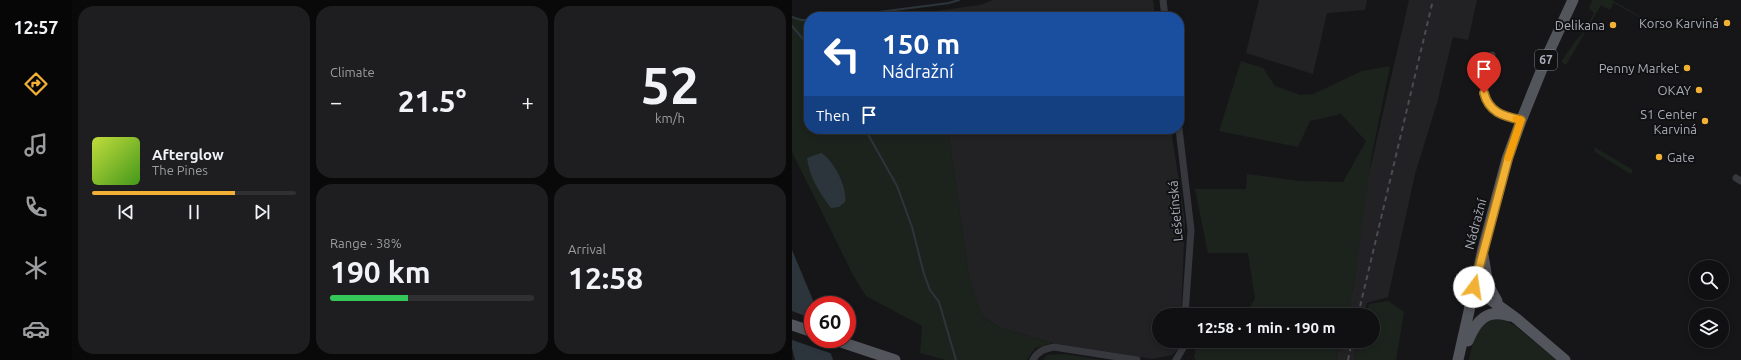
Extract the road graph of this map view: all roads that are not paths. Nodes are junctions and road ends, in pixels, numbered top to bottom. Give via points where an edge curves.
1 (1163, 0) edge
2 (1573, 0) edge
3 (1164, 12) edge
4 (1492, 55) dead end
5 (1521, 120) junction
6 (1180, 134) edge
7 (1483, 249) junction
8 (1474, 287) junction
9 (1185, 308) edge
10 (1506, 311) junction
11 (1517, 319) junction
12 (792, 325) edge
13 (804, 329) edge
14 (856, 347) edge
15 (1183, 348) edge
16 (895, 360) edge
17 (1033, 360) edge
18 (1137, 360) edge
19 (1176, 360) edge
20 (1452, 360) edge
21 (1459, 360) edge
22 (1565, 360) edge

1 - 3 street
2 - 5 main road, Nádražní / 67
4 - 5 street via 1485,88 1486,99 1495,112
5 - 7 main road, Nádražní / 67
6 - 9 street, Lešetínská via 1191,230
7 - 8 main road, Nádražní / 67
7 - 10 main road, 67 via 1491,291
8 - 10 main road, 67
8 - 20 main road, 67 via 1467,303
8 - 21 main road, Nádražní / 67
10 - 11 main road, 67
11 - 21 main road via 1497,313 1482,319 1472,330
11 - 22 main road, 67
12 - 13 main road
14 - 16 main road
15 - 19 street
17 - 18 street via 1042,350 1054,347

